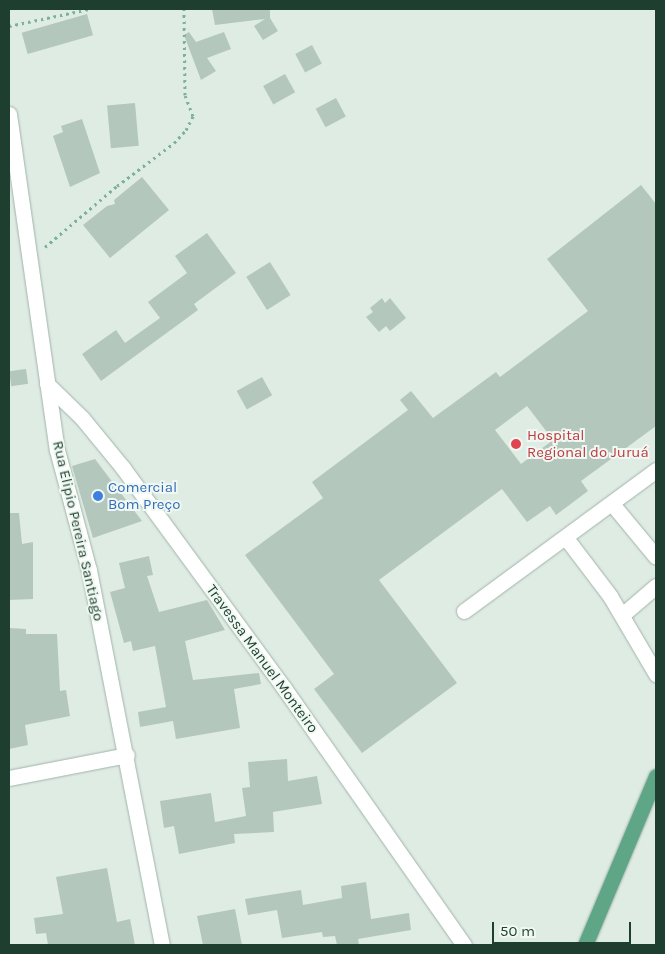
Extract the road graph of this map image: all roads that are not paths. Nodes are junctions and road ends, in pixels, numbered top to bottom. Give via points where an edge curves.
1 (9, 114) edge
2 (47, 384) junction
3 (656, 470) edge
4 (613, 505) junction
5 (566, 538) junction
6 (656, 556) edge
7 (656, 586) edge
8 (464, 610) dead end
9 (622, 615) junction
10 (656, 674) edge
11 (127, 755) junction
12 (656, 776) edge
13 (9, 778) edge
14 (162, 945) edge
15 (464, 945) edge
16 (585, 945) edge

1 - 2 street, Rua Elipio Pereira Santiago
2 - 11 street, Rua Elipio Pereira Santiago via 57,450 89,570
2 - 15 street, Travessa Manuel Monteiro via 82,418 123,468 284,688
3 - 4 street
4 - 5 street
4 - 6 street
5 - 8 street
5 - 9 street
7 - 9 street
9 - 10 street
11 - 13 street
11 - 14 street, Rua Elipio Pereira Santiago
12 - 16 main road

